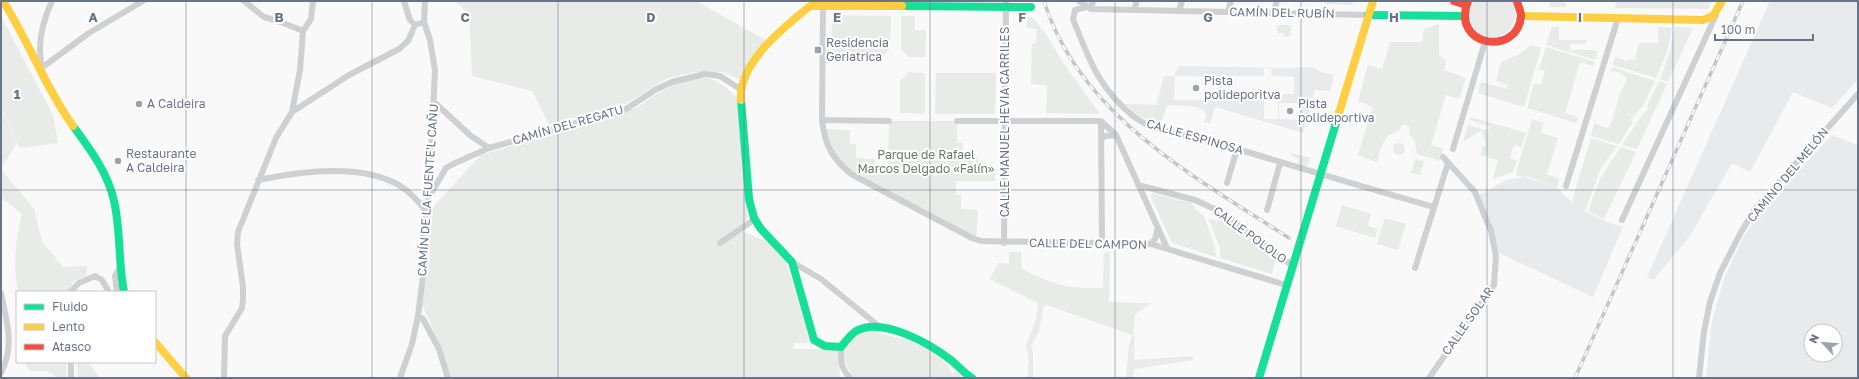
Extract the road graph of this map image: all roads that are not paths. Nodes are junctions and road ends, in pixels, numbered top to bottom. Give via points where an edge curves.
1 (3, 1) edge
2 (52, 1) edge
3 (143, 1) edge
4 (244, 1) edge
5 (313, 1) edge
6 (404, 1) edge
7 (425, 1) edge
8 (1079, 1) edge
9 (1093, 1) edge
10 (1137, 1) edge
11 (1182, 1) edge
12 (1231, 1) edge
13 (1277, 1) edge
14 (1372, 1) edge
15 (1454, 1) edge
16 (1518, 1) edge
17 (1722, 1) edge
18 (823, 3) edge
19 (1467, 3) edge
20 (1006, 4) edge
21 (1031, 7) dead end
22 (1088, 8) junction
23 (1134, 10) junction
24 (1179, 11) junction
25 (1228, 12) junction
26 (1274, 13) junction
27 (1368, 15) junction
28 (1716, 15) junction
29 (1465, 16) junction
30 (1521, 16) junction
31 (1618, 18) junction
32 (424, 22) junction
33 (415, 25) junction
34 (303, 31) junction
35 (1485, 42) junction
36 (40, 69) junction
37 (740, 90) junction
38 (1858, 94) edge
39 (434, 102) junction
40 (292, 112) junction
41 (822, 120) junction
42 (889, 121) dead end
43 (957, 121) dead end
44 (1004, 121) junction
45 (1101, 121) junction
46 (1116, 135) junction
47 (1101, 140) junction
48 (489, 148) junction
49 (1453, 148) dead end
50 (1237, 150) junction
51 (1443, 157) dead end
52 (1280, 162) junction
53 (1448, 163) junction
54 (1320, 174) junction
55 (258, 180) junction
56 (1227, 183) dead end
57 (1138, 185) junction
58 (1566, 186) dead end
59 (429, 197) junction
60 (1434, 207) junction
61 (1267, 210) dead end
62 (426, 211) junction
63 (755, 219) junction
64 (1622, 220) dead end
65 (1158, 227) junction
66 (1004, 242) junction
67 (720, 243) dead end
68 (1102, 244) junction
69 (1151, 244) junction
70 (1167, 248) junction
71 (792, 262) junction
72 (1293, 266) junction
73 (120, 267) junction
74 (1415, 268) dead end
75 (1286, 285) junction
76 (71, 291) edge
77 (108, 291) edge
78 (117, 291) edge
79 (124, 291) edge
80 (1, 294) edge
81 (418, 316) junction
82 (880, 327) junction
83 (156, 343) edge
84 (841, 347) junction
85 (71, 363) edge
86 (1, 373) edge
87 (71, 378) edge
88 (186, 378) edge
89 (224, 378) edge
90 (400, 378) edge
91 (448, 378) edge
92 (850, 378) edge
93 (972, 378) edge
94 (1259, 378) edge
95 (1429, 378) edge
96 (1699, 378) edge

1 - 36 street
2 - 36 street via 42,31
3 - 36 street via 89,33
4 - 34 street via 264,17
5 - 34 street via 311,19
6 - 33 street via 410,20
7 - 32 street, CAMÍN DE LA FUENTE'L CAÑU
8 - 22 street
9 - 22 street
10 - 23 street
11 - 24 street
12 - 25 street
13 - 26 street
14 - 27 street
15 - 19 street
16 - 30 street
17 - 28 street
18 - 20 street
18 - 37 street via 810,6 766,45 748,71
18 - 41 street, CALLE DEL CAMPON
19 - 29 street
20 - 21 street
20 - 44 street, CALLE MANUEL HEVIA CARRILES
22 - 23 street, CAMÍN DEL RUBÍN
22 - 50 street, CALLE ESPINOSA via 1075,10 1073,18 1093,68 1111,94 1129,113 1155,128
23 - 24 street, CAMÍN DEL RUBÍN
24 - 25 street, CAMÍN DEL RUBÍN
25 - 26 street, CAMÍN DEL RUBÍN
26 - 27 street, CAMÍN DEL RUBÍN
27 - 29 street
27 - 54 street
28 - 31 street via 1704,20
28 - 64 street
29 - 35 street via 1466,25 1471,32
30 - 31 street
30 - 35 street via 1516,32 1509,38 1502,42
31 - 58 street
32 - 33 street
32 - 39 street, CAMÍN DE LA FUENTE'L CAÑU via 435,70
33 - 40 street via 408,41 399,49 349,75
34 - 40 street via 300,70
35 - 49 street
36 - 73 street via 54,97 110,187 115,204
37 - 48 street, CAMÍN DEL REGATU via 720,76 691,76 655,90 626,108
37 - 63 street via 749,199
38 - 96 street, CAMINO DEL MELÓN via 1755,209 1740,234 1710,302
39 - 48 street via 471,136
39 - 59 street, CAMÍN DE LA FUENTE'L CAÑU
40 - 55 street via 276,138
41 - 42 street
41 - 66 street, CALLE DEL CAMPON via 824,137 830,152 851,174 972,238
43 - 44 street
44 - 45 street
44 - 66 street, CALLE MANUEL HEVIA CARRILES
45 - 46 street
45 - 47 street
46 - 47 street via 1105,136
46 - 57 street
47 - 68 street
48 - 59 street, CAMÍN DEL REGATU via 446,168
50 - 52 street, CALLE ESPINOSA
50 - 56 street
51 - 53 street, CALLE SOLAR
52 - 54 street, CALLE ESPINOSA
52 - 61 street
53 - 60 street
53 - 95 street, CALLE SOLAR via 1475,192 1491,231 1496,256 1494,285
54 - 60 street, CALLE ESPINOSA
54 - 72 street
55 - 62 street via 310,173 369,173 402,187
55 - 89 street via 238,232 243,300 242,308 225,336
57 - 65 street
57 - 72 street, CALLE POLOLO via 1208,205 1222,212
59 - 62 street, CAMÍN DE LA FUENTE'L CAÑU
60 - 74 street
62 - 81 street, CAMÍN DE LA FUENTE'L CAÑU via 423,232 425,259
63 - 67 street
63 - 71 street
65 - 69 street
65 - 70 street
66 - 68 street, CALLE DEL CAMPON
68 - 69 street, CALLE DEL CAMPON
69 - 70 street, CALLE DEL CAMPON
70 - 75 street, CALLE DEL CAMPON
71 - 82 street via 821,280
71 - 84 street via 814,340 825,346
72 - 75 street
73 - 78 street via 115,276
73 - 79 street
75 - 94 street
76 - 77 street via 79,283 95,276 102,280
80 - 86 street via 10,338 9,351
81 - 90 street, CAMÍN DE LA FUENTE'L CAÑU via 412,344
81 - 91 street via 423,319
82 - 84 street via 868,327 857,331
82 - 93 street via 928,345
83 - 88 street
84 - 92 street via 841,365 844,373
85 - 87 street

